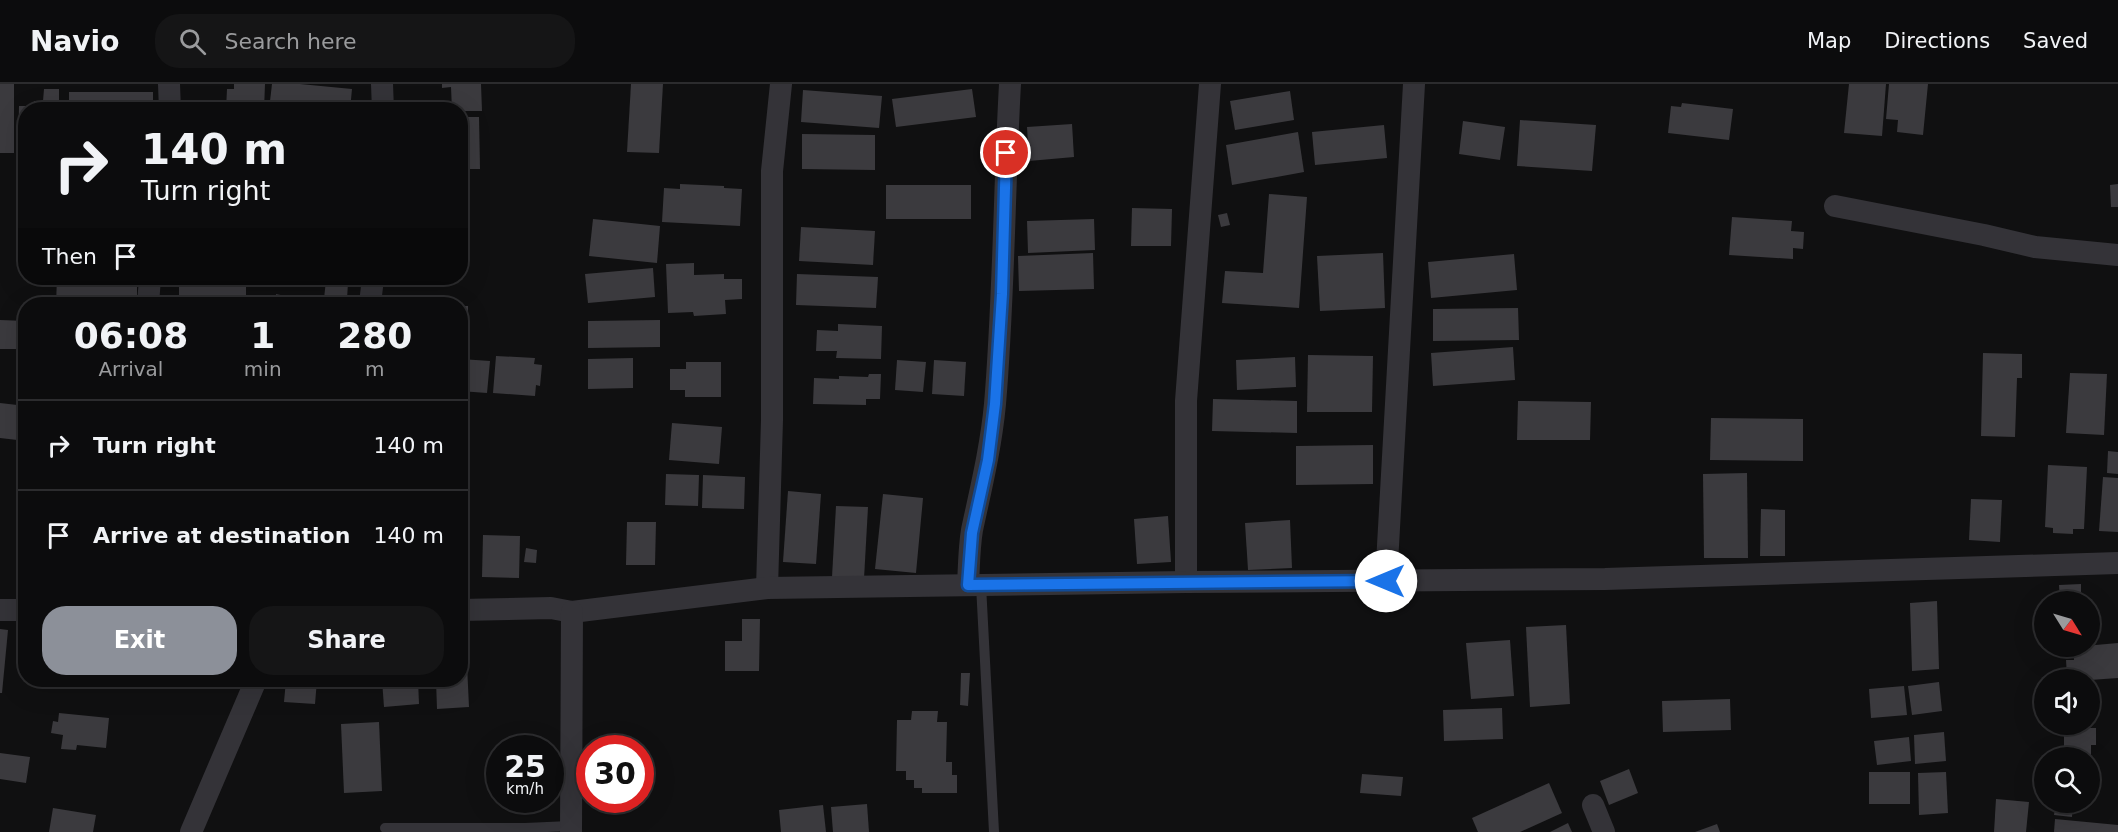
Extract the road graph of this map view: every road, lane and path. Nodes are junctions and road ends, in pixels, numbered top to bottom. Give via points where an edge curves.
1 (169, 84) edge
2 (382, 84) edge
3 (781, 84) edge
4 (1010, 84) edge
5 (1210, 84) edge
6 (1414, 84) edge
7 (170, 102) edge
8 (383, 102) edge
9 (1835, 206) dead end
10 (2118, 255) edge
11 (2118, 563) edge
12 (1386, 581) junction
13 (1186, 582) junction
14 (974, 585) junction
15 (767, 588) junction
16 (0, 610) edge
17 (18, 610) edge
18 (468, 610) edge
19 (572, 612) junction
20 (253, 687) edge
21 (1593, 805) dead end
22 (385, 828) dead end
23 (570, 829) edge
24 (191, 832) edge
25 (994, 832) edge
26 (1604, 832) edge

1 - 7 street
2 - 8 street
3 - 15 street via 772,171
4 - 14 street via 995,404 972,533
5 - 13 street via 1186,400
6 - 12 street
9 - 10 street via 2035,247
11 - 12 street via 1605,579
12 - 13 street
13 - 14 street
14 - 15 street
14 - 25 lane
15 - 19 street
16 - 17 street
18 - 19 street via 551,608
19 - 23 street
20 - 24 street
21 - 26 street
22 - 23 lane

